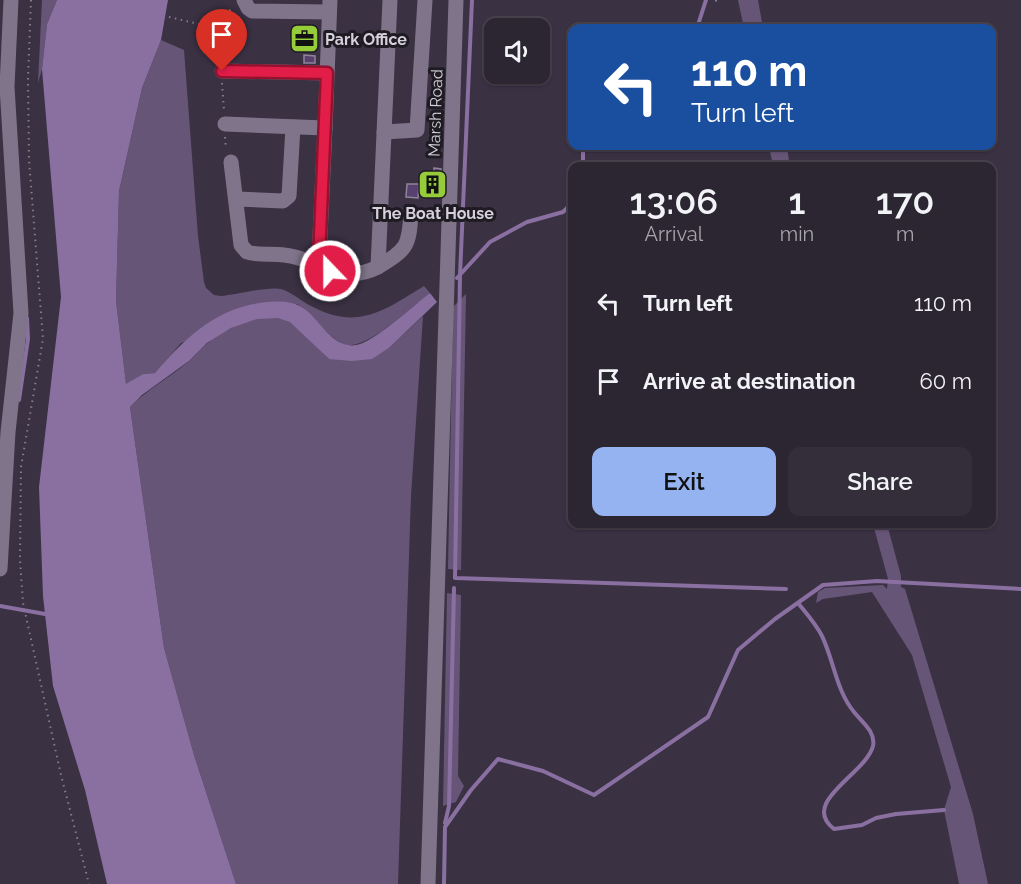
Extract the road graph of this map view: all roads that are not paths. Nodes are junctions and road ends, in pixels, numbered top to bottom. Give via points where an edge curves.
1 (11, 0) edge
2 (390, 0) edge
3 (425, 0) edge
4 (456, 0) edge
5 (248, 5) edge
6 (329, 6) edge
7 (222, 71) dead end
8 (327, 73) junction
9 (225, 124) dead end
10 (292, 127) junction
11 (325, 128) junction
12 (384, 132) junction
13 (231, 162) dead end
14 (236, 199) junction
15 (411, 213) dead end
16 (324, 267) junction
17 (378, 267) junction
18 (0, 569) edge
19 (428, 884) edge

1 - 18 street via 7,87 21,313 10,405
2 - 12 street
3 - 12 street via 417,130
4 - 19 street, Marsh Road
5 - 6 street
6 - 8 street
7 - 8 street
8 - 11 street
9 - 10 street
10 - 11 street
10 - 14 street via 289,196 283,201
11 - 16 street via 319,258
12 - 17 street
13 - 14 street
14 - 16 street via 243,250 307,259
15 - 17 street via 405,248
16 - 17 street via 351,275

